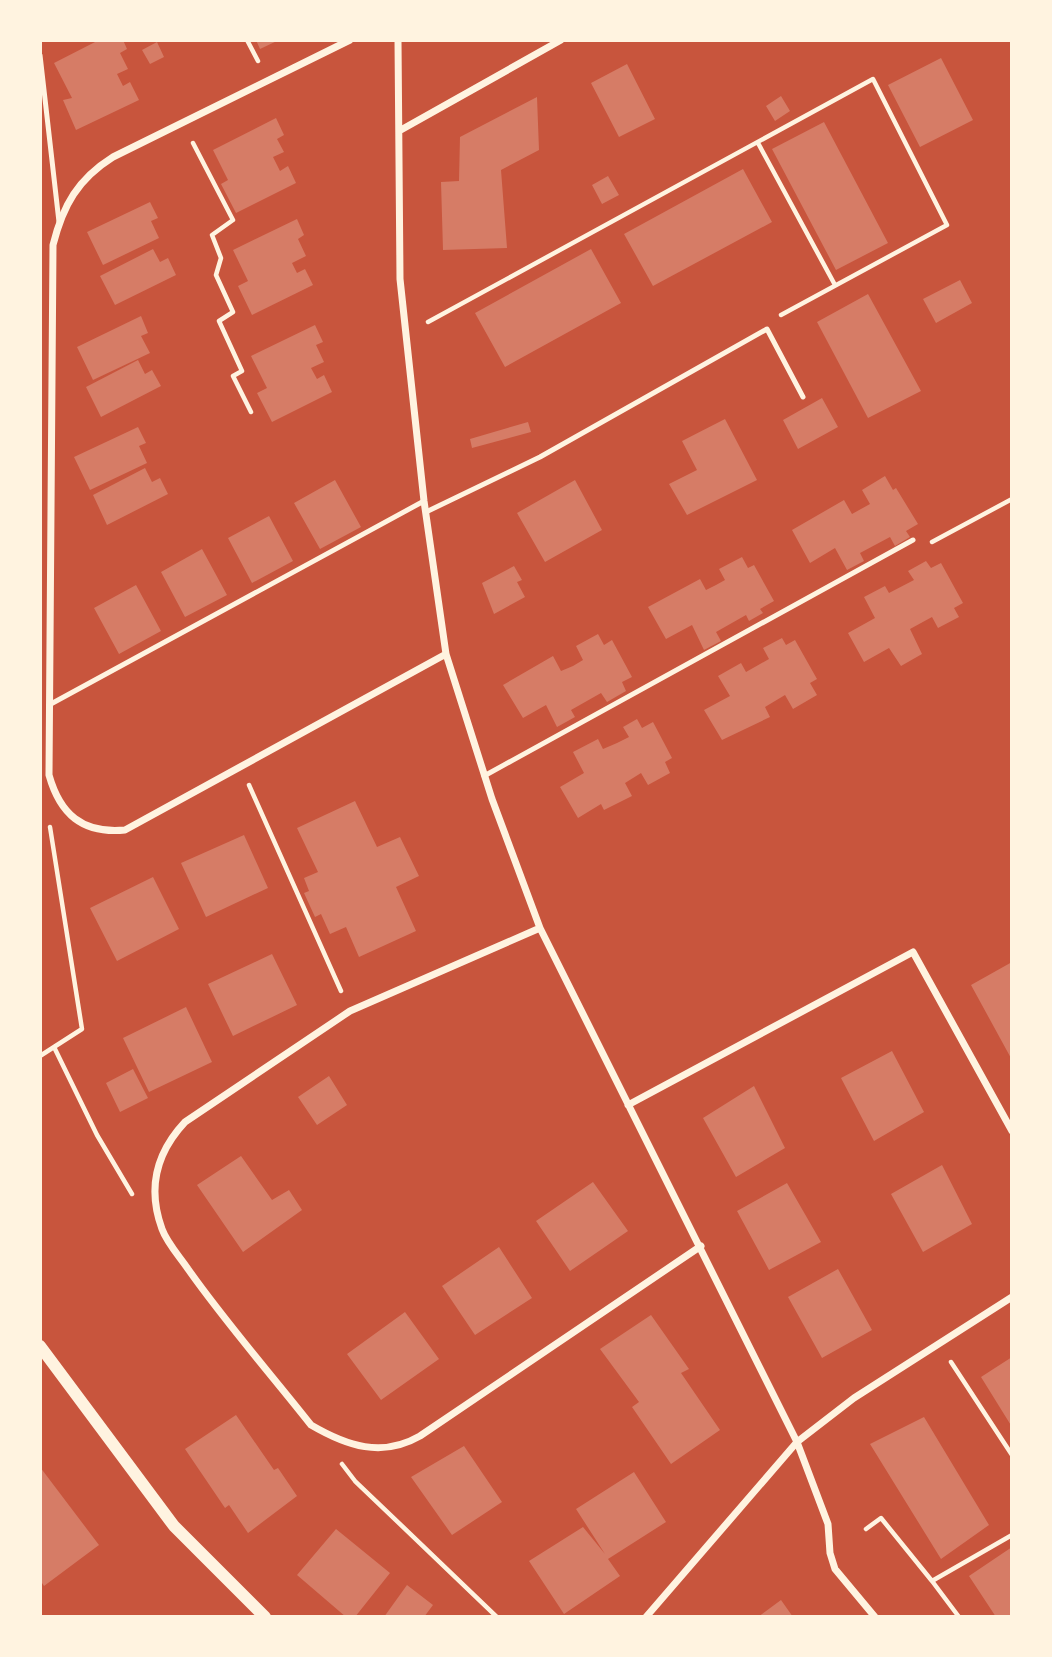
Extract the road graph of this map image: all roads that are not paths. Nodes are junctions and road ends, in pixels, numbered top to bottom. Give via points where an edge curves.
1 (350, 40) edge
2 (398, 40) edge
3 (561, 40) edge
4 (40, 55) edge
5 (399, 131) junction
6 (59, 222) junction
7 (803, 397) dead end
8 (424, 501) junction
9 (426, 512) junction
10 (913, 540) road end
11 (446, 654) junction
12 (49, 705) junction
13 (484, 776) junction
14 (540, 928) junction
15 (628, 1105) junction
16 (1012, 1131) edge
17 (701, 1246) junction
18 (1012, 1297) edge
19 (40, 1346) edge
20 (797, 1442) junction
21 (265, 1617) edge
22 (646, 1617) edge
23 (876, 1617) edge

1 - 6 street via 93,170 65,205
2 - 5 street
3 - 5 street
4 - 6 lane
5 - 8 street via 400,279
6 - 12 street via 53,245
7 - 9 lane via 767,329 540,457
8 - 9 street
8 - 12 lane
9 - 11 street
10 - 13 lane
11 - 12 street via 125,830 104,832 88,826 56,800 49,775
11 - 13 street
13 - 14 street
14 - 15 street
14 - 17 street via 350,1011 185,1122 168,1139 156,1165 155,1205 162,1232 311,1425 332,1438 371,1450 404,1445 420,1436
15 - 16 street via 913,952
15 - 17 street
17 - 20 street
18 - 20 street via 854,1398
19 - 21 street via 174,1526
20 - 22 street
20 - 23 street via 828,1524 835,1569

